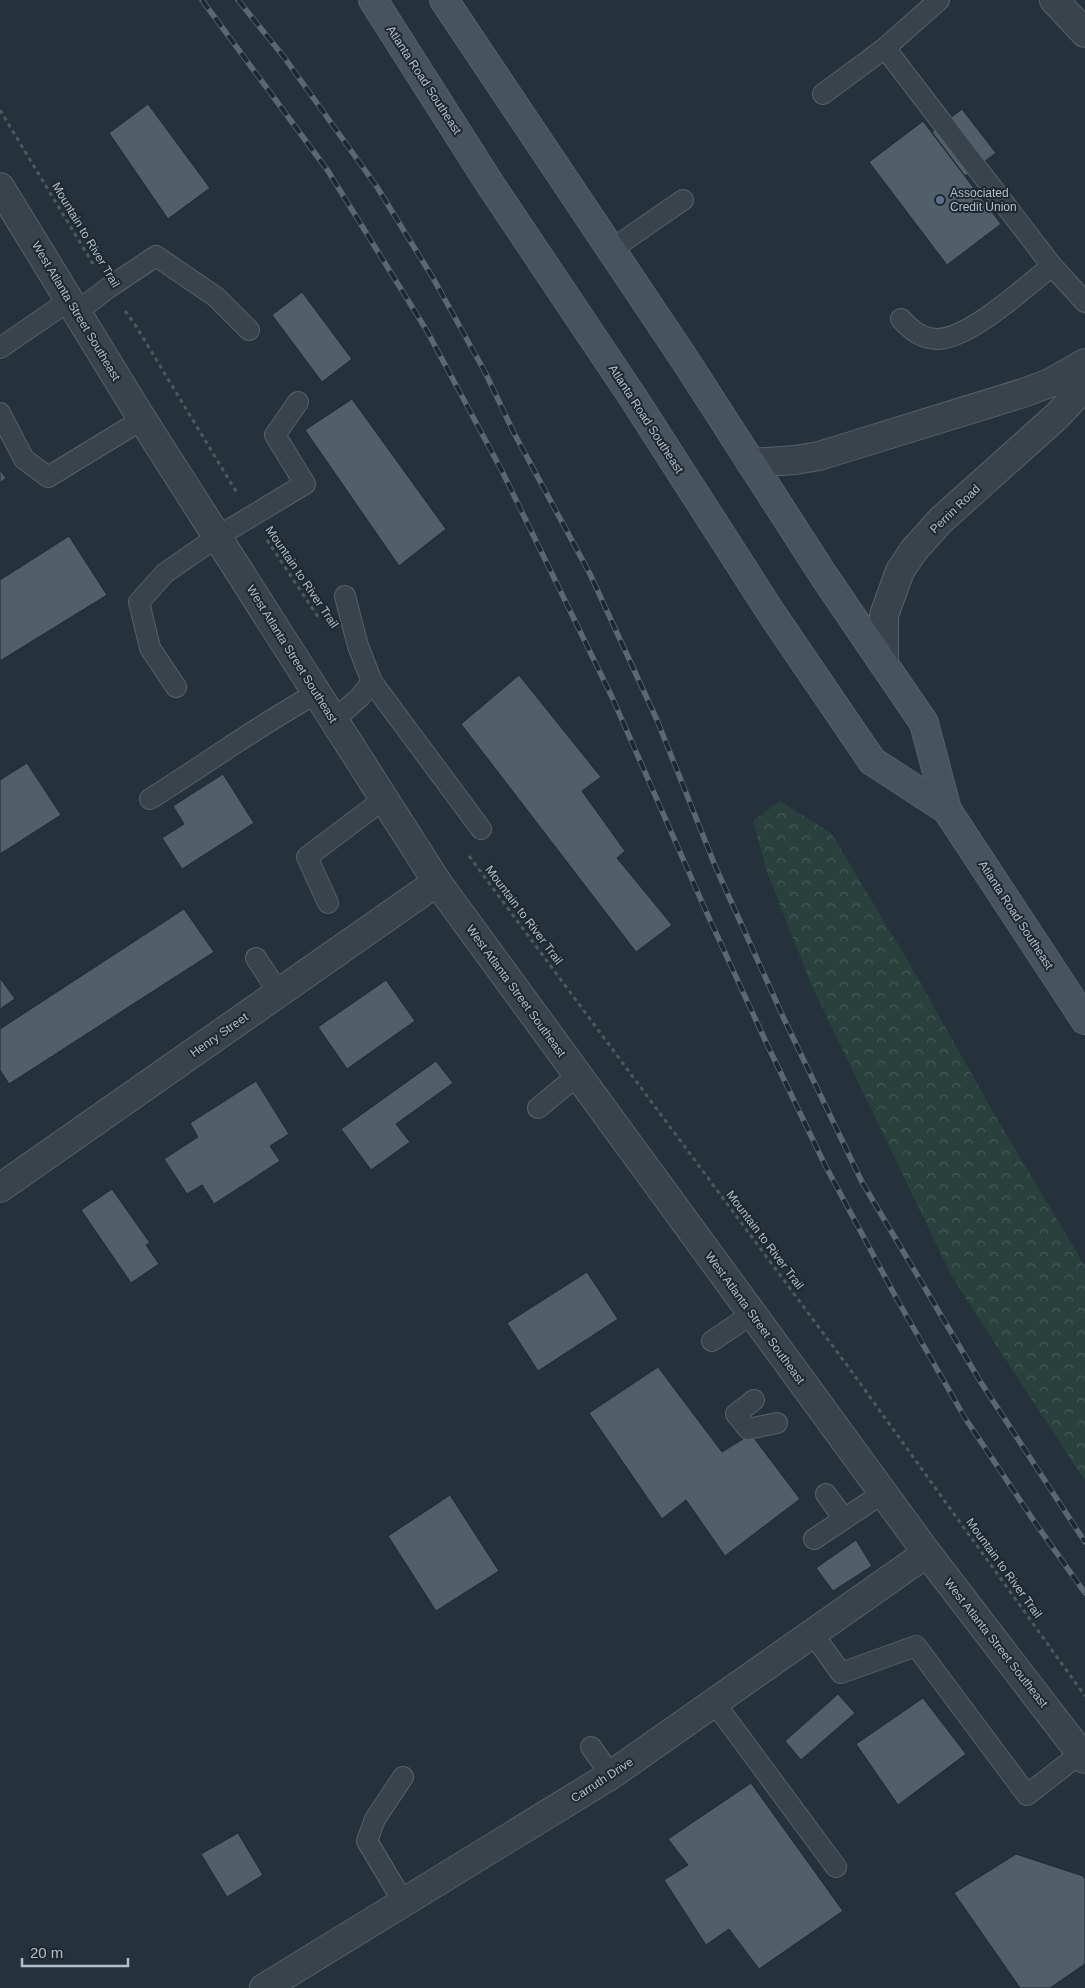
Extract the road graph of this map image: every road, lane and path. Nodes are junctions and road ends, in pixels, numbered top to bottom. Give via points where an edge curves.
1 (373, 0) edge
2 (444, 0) edge
3 (939, 0) edge
4 (1054, 0) edge
5 (1085, 33) edge
6 (885, 48) junction
7 (823, 94) dead end
8 (0, 110) edge
9 (0, 187) edge
10 (683, 200) dead end
11 (612, 249) junction
12 (1052, 266) junction
13 (108, 288) junction
14 (1085, 302) edge
15 (73, 306) junction
16 (901, 319) dead end
17 (249, 330) dead end
18 (0, 348) edge
19 (1085, 363) edge
20 (1085, 386) edge
21 (298, 402) dead end
22 (0, 413) edge
23 (143, 420) junction
24 (751, 463) junction
25 (251, 517) junction
26 (217, 537) junction
27 (345, 596) dead end
28 (322, 623) dead end
29 (884, 664) junction
30 (372, 682) junction
31 (176, 687) dead end
32 (316, 693) junction
33 (334, 720) junction
34 (150, 799) dead end
35 (384, 799) junction
36 (947, 810) junction
37 (481, 829) dead end
38 (468, 854) dead end
39 (437, 882) junction
40 (328, 903) dead end
41 (256, 958) dead end
42 (279, 993) junction
43 (1085, 1020) edge
44 (578, 1075) junction
45 (538, 1108) dead end
46 (0, 1188) edge
47 (752, 1314) junction
48 (712, 1341) dead end
49 (754, 1400) dead end
50 (776, 1423) dead end
51 (883, 1493) junction
52 (826, 1494) dead end
53 (844, 1520) junction
54 (814, 1539) dead end
55 (927, 1553) junction
56 (813, 1634) junction
57 (1085, 1696) edge
58 (714, 1702) junction
59 (591, 1747) dead end
60 (1083, 1756) edge
61 (611, 1775) junction
62 (403, 1776) dead end
63 (836, 1867) dead end
64 (404, 1904) junction
65 (264, 1988) edge

1 - 36 main road, Atlanta Road Southeast via 490,184 872,761
2 - 11 main road, Atlanta Road Southeast
3 - 6 lane
4 - 5 street
6 - 7 lane
6 - 12 lane
8 - 13 path, Mountain to River Trail
9 - 15 street, West Atlanta Street Southeast
10 - 11 lane
11 - 24 main road, Atlanta Road Southeast
12 - 14 lane
12 - 16 lane via 981,321 954,336 924,336
13 - 15 lane
13 - 17 lane via 156,256 216,296
13 - 25 path, Mountain to River Trail via 136,326
15 - 18 lane
15 - 23 street, West Atlanta Street Southeast
19 - 24 street via 1050,383 1023,393 846,448 795,460
20 - 29 street, Perrin Road via 1057,416 941,520 914,550 900,571 884,615
21 - 25 lane via 274,435 305,484
22 - 23 lane via 24,459 48,477
23 - 26 street, West Atlanta Street Southeast
24 - 29 main road, Atlanta Road Southeast
25 - 26 lane
25 - 28 path, Mountain to River Trail
26 - 31 lane via 165,572 139,602 150,648
26 - 32 street, West Atlanta Street Southeast
27 - 30 lane via 358,646
29 - 36 main road, Atlanta Road Southeast via 924,723
30 - 33 lane
30 - 37 lane
32 - 33 street, West Atlanta Street Southeast
32 - 34 lane via 274,716
33 - 35 street, West Atlanta Street Southeast
35 - 39 street, West Atlanta Street Southeast
35 - 40 lane via 307,857
36 - 43 main road, Atlanta Road Southeast
38 - 57 path, Mountain to River Trail via 852,1372
39 - 42 street, Henry Street
39 - 44 street, West Atlanta Street Southeast
41 - 42 lane
42 - 46 street, Henry Street
44 - 45 lane
44 - 47 street, West Atlanta Street Southeast
47 - 48 lane
47 - 51 street, West Atlanta Street Southeast
49 - 50 lane via 736,1414 748,1429
51 - 53 lane
51 - 55 street, West Atlanta Street Southeast
52 - 53 lane
53 - 54 lane
55 - 56 street, Carruth Drive
55 - 60 street, West Atlanta Street Southeast
56 - 58 street, Carruth Drive
56 - 60 lane via 841,1673 916,1646 1027,1795
58 - 61 street, Carruth Drive
58 - 63 lane
59 - 61 lane
61 - 64 street, Carruth Drive
62 - 64 lane via 375,1819 367,1840
64 - 65 street, Carruth Drive

